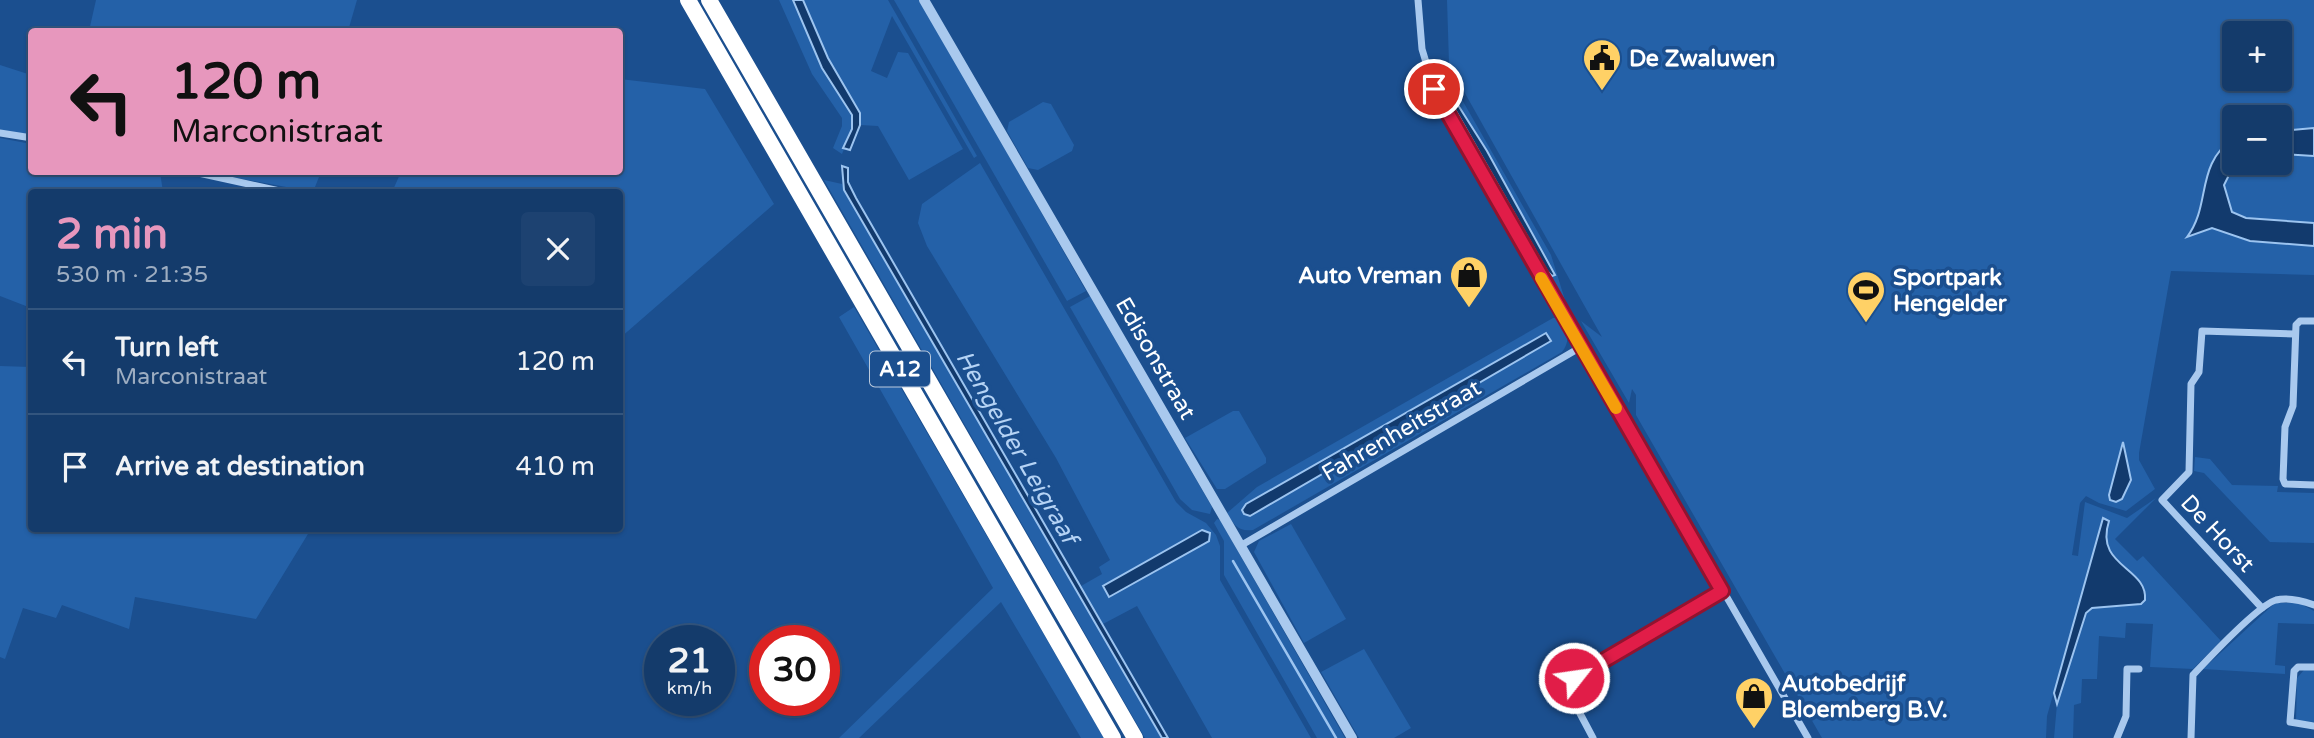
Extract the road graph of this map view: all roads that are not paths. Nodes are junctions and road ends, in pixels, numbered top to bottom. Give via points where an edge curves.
1 (688, 0) edge
2 (709, 0) edge
3 (924, 0) edge
4 (1418, 0) edge
5 (0, 133) edge
6 (28, 137) edge
7 (208, 175) edge
8 (270, 189) edge
9 (2314, 321) edge
10 (2294, 334) junction
11 (1581, 347) junction
12 (2314, 485) edge
13 (1240, 546) junction
14 (1722, 591) junction
15 (2314, 605) edge
16 (2262, 608) junction
17 (2314, 667) edge
18 (2139, 669) dead end
19 (2314, 726) edge
20 (1113, 738) edge
21 (1135, 738) edge
22 (1352, 738) edge
23 (1592, 738) edge
24 (1808, 738) edge
25 (2117, 738) edge
26 (2191, 738) edge

1 - 20 highway, A12
2 - 21 highway, A12
3 - 13 street, Edisonstraat
4 - 11 street via 1422,48 1434,89
5 - 6 street
7 - 8 street
9 - 10 street via 2300,321
10 - 12 street via 2293,406 2285,427 2283,479 2285,484
10 - 16 street, De Horst via 2202,331 2199,372 2191,384 2189,472 2162,500
11 - 13 street, Fahrenheitstraat
11 - 14 street
13 - 22 street, Edisonstraat
14 - 23 street via 1574,678 1567,689
14 - 24 street
15 - 16 street via 2276,600
16 - 26 street via 2193,675
17 - 19 street via 2294,671 2290,722
18 - 25 street via 2127,669 2126,716

